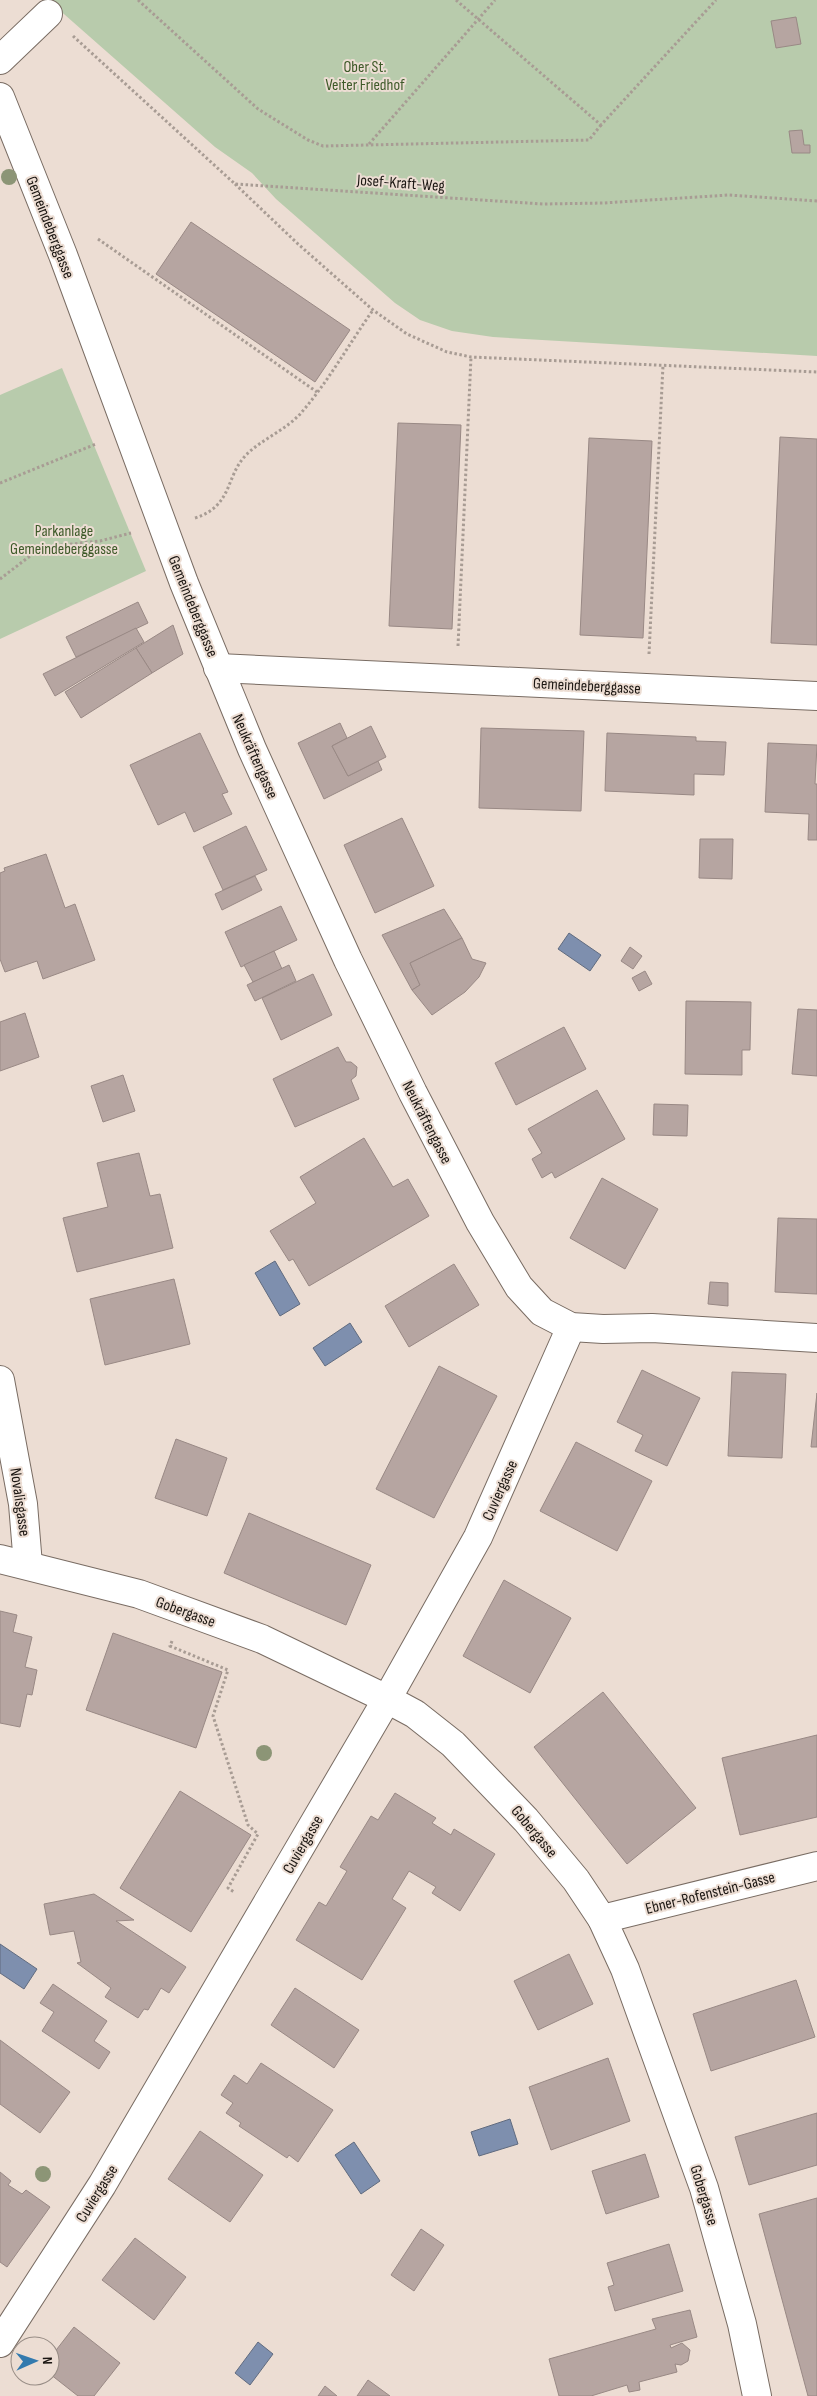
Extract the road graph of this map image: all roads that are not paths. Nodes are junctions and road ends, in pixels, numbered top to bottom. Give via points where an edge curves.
1 (48, 14) road end
2 (0, 60) edge
3 (0, 97) edge
4 (218, 668) junction
5 (817, 696) edge
6 (571, 1327) junction
7 (817, 1338) edge
8 (0, 1380) edge
9 (0, 1559) edge
10 (28, 1565) junction
11 (387, 1699) junction
12 (817, 1866) edge
13 (602, 1919) junction
14 (0, 2343) edge
15 (757, 2396) edge

1 - 2 street
3 - 4 street, Gemeindeberggasse via 63,255 126,431
4 - 5 street, Gemeindeberggasse
4 - 6 street, Neukräftengasse via 344,951 480,1222 519,1287 542,1312
6 - 7 street, Neukräftengasse via 682,1329
6 - 11 street, Cuviergasse via 478,1537
8 - 10 street, Novalisgasse via 23,1504
9 - 10 street, Gobergasse
10 - 11 street, Gobergasse via 140,1594 253,1636
11 - 13 street, Gobergasse via 415,1714 490,1779 563,1865
11 - 14 street, Cuviergasse via 102,2185
12 - 13 street, Ebner-Rofenstein-Gasse
13 - 15 street, Gobergasse via 625,1969 704,2188 742,2324

